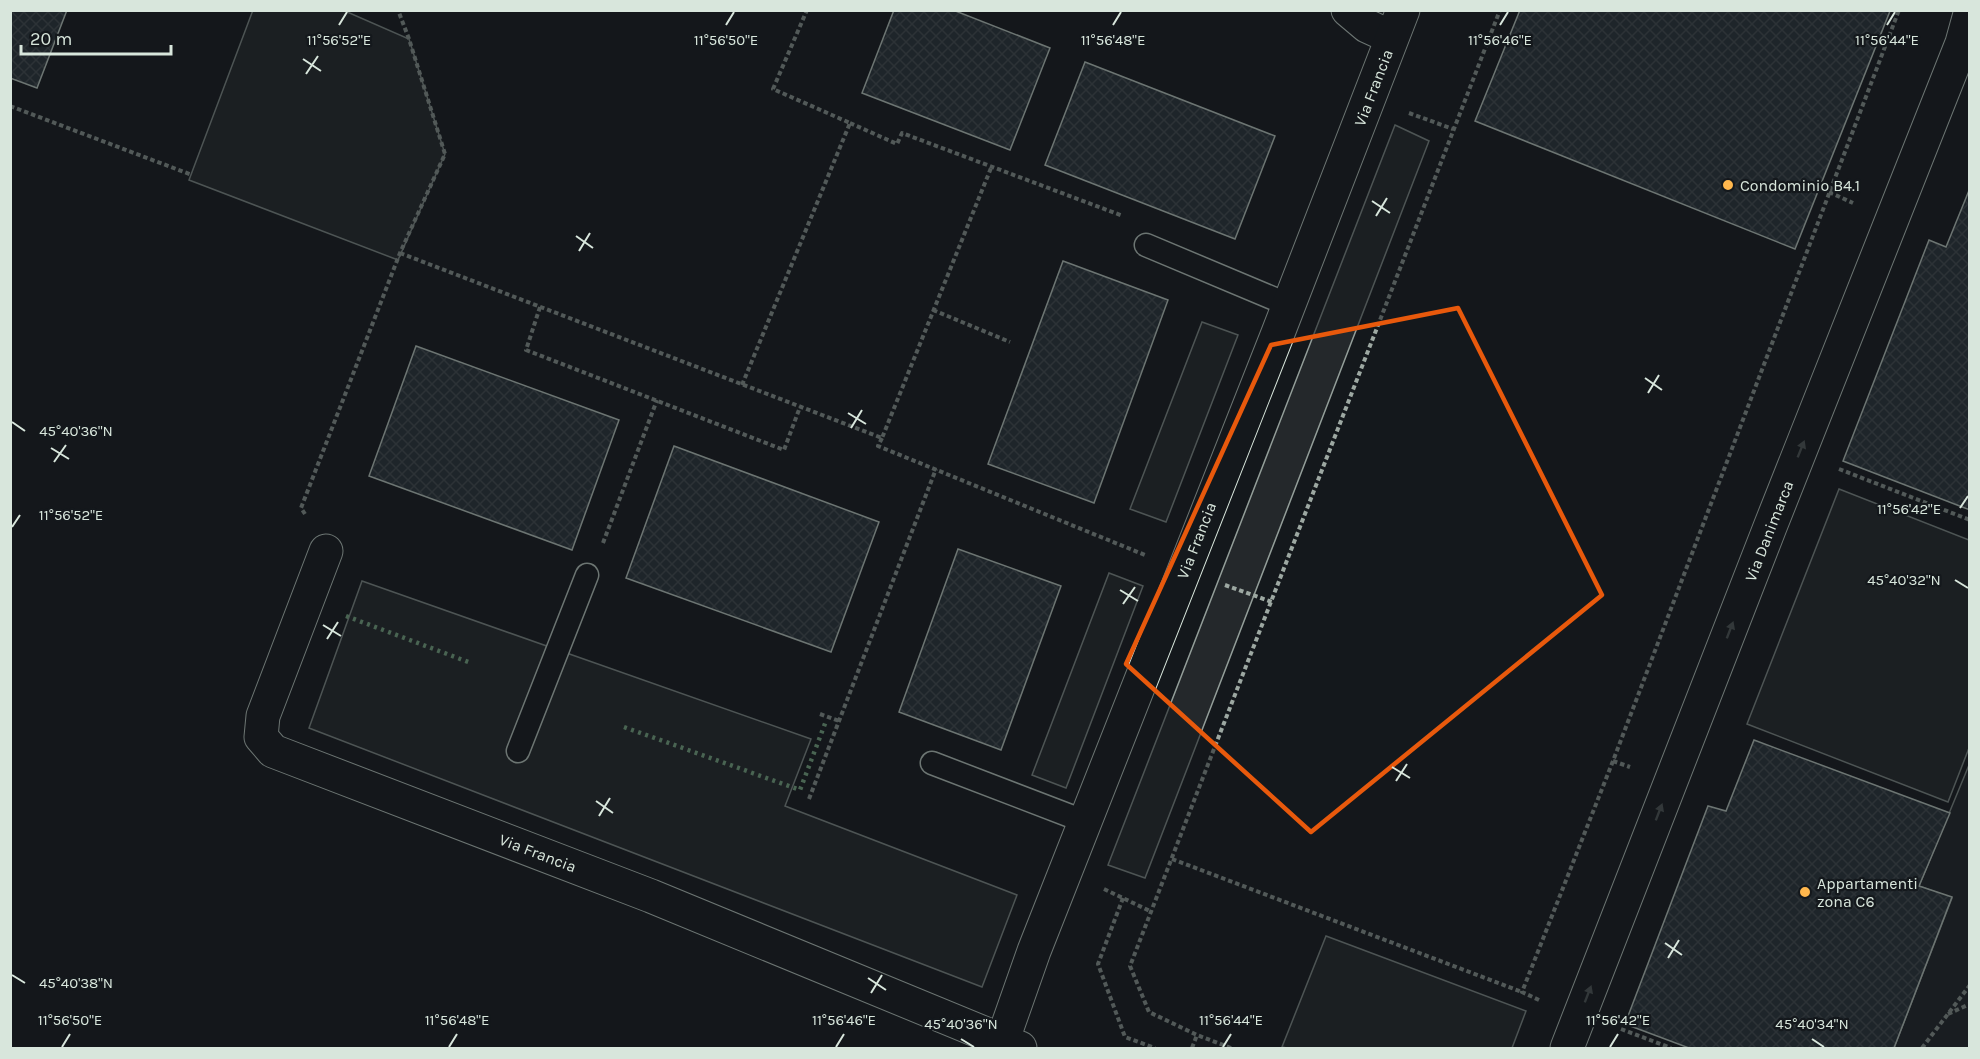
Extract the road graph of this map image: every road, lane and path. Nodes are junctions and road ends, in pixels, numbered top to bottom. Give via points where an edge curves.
1 (398, 10) edge
2 (807, 10) edge
3 (1348, 10) edge
4 (1500, 10) edge
5 (1899, 10) edge
6 (1970, 14) edge
7 (1397, 24) edge
8 (10, 106) edge
9 (1403, 111) dead end
10 (850, 123) junction
11 (1454, 129) junction
12 (192, 175) dead end
13 (1146, 245) dead end
14 (400, 253) junction
15 (1289, 305) junction
16 (540, 307) junction
17 (933, 310) junction
18 (1010, 342) dead end
19 (742, 385) junction
20 (657, 400) junction
21 (800, 407) junction
22 (882, 438) junction
23 (1830, 465) dead end
24 (936, 469) junction
25 (307, 517) dead end
26 (1970, 520) edge
27 (603, 544) dead end
28 (326, 551) dead end
29 (1151, 557) dead end
30 (587, 575) dead end
31 (1220, 584) dead end
32 (1272, 602) junction
33 (820, 714) dead end
34 (839, 721) junction
35 (518, 751) dead end
36 (932, 763) dead end
37 (809, 799) dead end
38 (1086, 822) junction
39 (1172, 859) junction
40 (1152, 912) junction
41 (1970, 985) edge
42 (1522, 992) junction
43 (1547, 1004) dead end
44 (1970, 1004) edge
45 (1947, 1015) junction
46 (1612, 1026) dead end
47 (1197, 1035) junction
48 (1011, 1045) edge
49 (1155, 1048) edge
50 (1192, 1048) edge
51 (1231, 1048) edge
52 (1567, 1048) edge
53 (1671, 1048) edge
54 (1922, 1048) edge

1 - 14 path via 445,154
2 - 10 path via 773,89
3 - 7 street, Via Francia via 1367,26
4 - 11 path
5 - 42 path
52 -> 6 street, Via Danimarca via 1962,43
7 - 15 street, Via Francia
8 - 12 path
9 - 11 path
10 - 17 path via 897,144 902,133 991,168
10 - 19 path
11 - 32 path
13 - 15 lane
14 - 16 path
14 - 25 path via 301,508
15 - 38 street, Via Francia
16 - 19 path
16 - 20 path via 526,350
17 - 18 path
17 - 22 path
19 - 21 path
20 - 21 path via 783,450
20 - 27 path
21 - 22 path
22 - 24 path via 878,446
23 - 26 path
24 - 29 path
24 - 34 path
28 - 48 street, Via Francia via 263,716 261,737 273,751 651,896
30 - 35 lane
31 - 32 path
32 - 39 path
33 - 34 path
34 - 37 path
36 - 38 lane
38 - 48 street, Via Francia via 1034,951
39 - 40 path
39 - 42 path
40 - 47 path via 1130,966 1149,1012
40 - 49 path via 1123,898 1098,964 1125,1037
41 - 45 path
42 - 43 path
44 - 45 path
45 - 54 path
46 - 53 path
47 - 50 path
47 - 51 path

